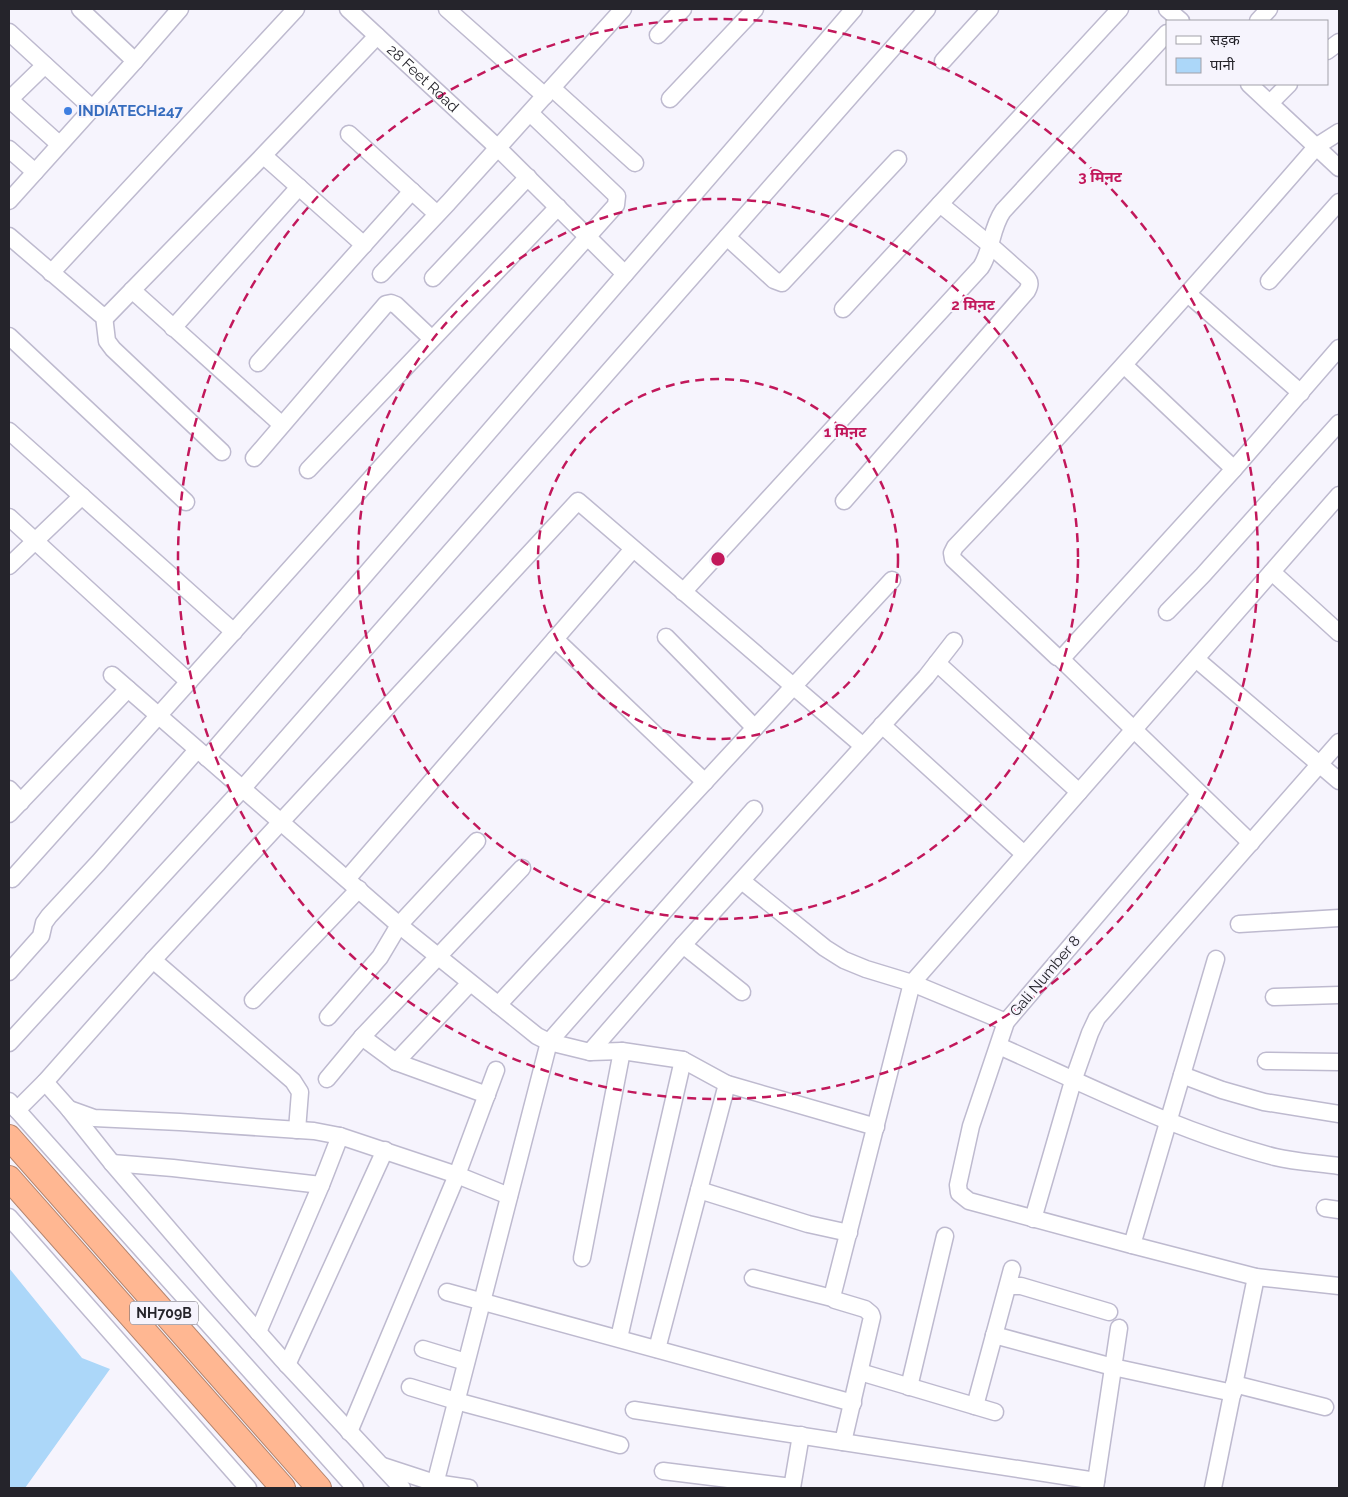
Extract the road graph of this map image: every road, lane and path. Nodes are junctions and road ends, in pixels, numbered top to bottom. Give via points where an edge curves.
1 (80, 9) edge
2 (180, 9) edge
3 (296, 9) edge
4 (348, 9) edge
5 (447, 9) edge
6 (623, 9) edge
7 (683, 9) edge
8 (755, 9) edge
9 (854, 9) edge
10 (927, 9) edge
11 (990, 9) edge
12 (1120, 9) edge
13 (1269, 9) edge
14 (1259, 20) edge
15 (9, 32) edge
16 (1166, 34) edge
17 (658, 35) dead end
18 (378, 36) junction
19 (1339, 42) edge
20 (1328, 50) edge
21 (135, 61) junction
22 (942, 61) dead end
23 (45, 65) junction
24 (1250, 85) edge
25 (1287, 85) edge
26 (548, 92) junction
27 (670, 99) dead end
28 (9, 100) edge
29 (1270, 103) junction
30 (92, 108) junction
31 (530, 113) junction
32 (1339, 132) edge
33 (348, 134) dead end
34 (59, 144) junction
35 (1317, 146) junction
36 (498, 148) junction
37 (9, 149) edge
38 (264, 156) junction
39 (898, 159) dead end
40 (634, 163) dead end
41 (1339, 168) edge
42 (35, 172) junction
43 (528, 177) junction
44 (299, 187) junction
45 (412, 191) junction
46 (9, 201) edge
47 (1339, 202) edge
48 (940, 204) junction
49 (558, 207) junction
50 (438, 214) junction
51 (9, 236) edge
52 (727, 237) junction
53 (588, 238) junction
54 (364, 245) junction
55 (990, 245) junction
56 (51, 273) junction
57 (380, 274) dead end
58 (625, 274) junction
59 (433, 278) dead end
60 (1269, 282) dead end
61 (132, 290) junction
62 (1188, 294) junction
63 (843, 310) dead end
64 (104, 316) junction
65 (173, 328) junction
66 (9, 336) edge
67 (432, 339) junction
68 (1339, 348) edge
69 (258, 363) dead end
70 (1124, 365) junction
71 (1301, 393) junction
72 (1339, 423) edge
73 (282, 425) junction
74 (9, 431) edge
75 (222, 452) dead end
76 (254, 458) dead end
77 (1234, 469) junction
78 (308, 470) dead end
79 (82, 496) junction
80 (1338, 498) edge
81 (844, 501) dead end
82 (186, 502) dead end
83 (9, 517) edge
84 (35, 541) junction
85 (633, 549) junction
86 (9, 566) edge
87 (1272, 572) junction
88 (892, 580) dead end
89 (684, 592) junction
90 (1168, 612) dead end
91 (234, 632) junction
92 (1339, 632) edge
93 (666, 637) dead end
94 (555, 639) junction
95 (954, 641) dead end
96 (1060, 658) junction
97 (1196, 659) junction
98 (937, 663) junction
99 (112, 675) dead end
100 (190, 682) junction
101 (794, 686) junction
102 (128, 689) junction
103 (159, 716) junction
104 (882, 726) junction
105 (754, 728) junction
106 (1134, 730) junction
107 (1339, 742) edge
108 (864, 746) junction
109 (202, 754) junction
110 (1320, 764) junction
111 (1339, 781) edge
112 (704, 782) junction
113 (243, 788) junction
114 (9, 789) edge
115 (1079, 792) junction
116 (1200, 794) junction
117 (21, 802) junction
118 (754, 809) dead end
119 (9, 814) edge
120 (281, 822) junction
121 (477, 842) dead end
122 (1251, 843) junction
123 (1024, 854) junction
124 (522, 868) dead end
125 (12, 879) dead end
126 (742, 881) junction
127 (353, 884) junction
128 (1339, 918) edge
129 (1239, 924) dead end
130 (400, 925) junction
131 (684, 946) junction
132 (439, 957) junction
133 (1216, 959) dead end
134 (153, 960) junction
135 (9, 972) edge
136 (470, 983) junction
137 (912, 983) junction
138 (742, 992) dead end
139 (1339, 995) edge
140 (1274, 997) dead end
141 (253, 1000) dead end
142 (498, 1005) junction
143 (328, 1017) dead end
144 (1006, 1022) junction
145 (362, 1037) junction
146 (548, 1042) junction
147 (9, 1043) edge
148 (999, 1046) junction
149 (622, 1051) junction
150 (590, 1052) junction
151 (683, 1060) junction
152 (1266, 1061) dead end
153 (396, 1062) junction
154 (1339, 1062) edge
155 (496, 1070) dead end
156 (1182, 1075) junction
157 (327, 1079) dead end
158 (1073, 1081) junction
159 (43, 1084) junction
160 (727, 1084) junction
161 (487, 1095) junction
162 (18, 1104) edge
163 (69, 1109) junction
164 (1339, 1114) edge
165 (1169, 1121) junction
166 (876, 1127) junction
167 (297, 1130) junction
168 (340, 1136) junction
169 (9, 1137) edge
170 (385, 1150) junction
171 (112, 1163) junction
172 (1339, 1166) edge
173 (457, 1175) junction
174 (9, 1178) edge
175 (321, 1185) junction
176 (699, 1190) junction
177 (509, 1196) junction
178 (9, 1218) edge
179 (1033, 1219) junction
180 (849, 1233) junction
181 (945, 1236) dead end
182 (1132, 1245) junction
183 (582, 1258) dead end
184 (1012, 1268) dead end
185 (1256, 1277) junction
186 (753, 1278) dead end
187 (1008, 1286) junction
188 (1339, 1286) edge
189 (447, 1292) dead end
190 (832, 1298) junction
191 (482, 1301) junction
192 (1109, 1312) dead end
193 (1119, 1328) dead end
194 (258, 1332) junction
195 (994, 1335) junction
196 (619, 1338) junction
197 (423, 1349) dead end
198 (657, 1349) junction
199 (466, 1362) junction
200 (287, 1365) junction
201 (1113, 1367) junction
202 (860, 1372) junction
203 (410, 1387) dead end
204 (909, 1387) junction
205 (1234, 1389) junction
206 (456, 1401) junction
207 (853, 1403) junction
208 (975, 1406) junction
209 (1325, 1407) dead end
210 (634, 1410) dead end
211 (995, 1412) dead end
212 (349, 1432) junction
213 (801, 1435) junction
214 (843, 1442) junction
215 (620, 1445) dead end
216 (380, 1466) junction
217 (663, 1471) dead end
218 (435, 1485) edge
219 (1095, 1485) edge
220 (248, 1488) edge
221 (283, 1488) edge
222 (319, 1488) edge
223 (355, 1488) edge
224 (402, 1488) edge
225 (469, 1488) edge
226 (792, 1488) edge
227 (1213, 1488) edge

1 - 21 street
2 - 21 street
3 - 56 street
4 - 18 street, 28 Feet Road
5 - 26 street
6 - 26 street
7 - 17 street
8 - 27 street
9 - 58 street
10 - 52 street
11 - 22 street
12 - 48 street
13 - 14 street
15 - 23 street
16 - 55 street via 1003,211
18 - 36 street, 28 Feet Road
18 - 38 street
19 - 20 street
21 - 30 street
23 - 28 street
23 - 30 street
24 - 29 street
25 - 29 street
26 - 31 street
26 - 40 street
28 - 34 street
29 - 35 street
30 - 34 street
31 - 36 street
31 - 53 street via 617,196 616,205
32 - 35 street
33 - 45 street
34 - 42 street
35 - 41 street
35 - 62 street
36 - 43 street, 28 Feet Road
36 - 50 street
37 - 42 street
38 - 44 street
38 - 61 street
39 - 52 street via 782,283 774,280
42 - 46 street
43 - 49 street, 28 Feet Road
43 - 59 street
44 - 54 street
44 - 65 street
45 - 50 street
45 - 54 street
47 - 60 street
48 - 55 street
48 - 63 street
49 - 53 street, 28 Feet Road
49 - 67 street
50 - 57 street
51 - 56 street
52 - 113 street
53 - 58 street, 28 Feet Road
53 - 91 street
54 - 69 street
55 - 81 street via 1030,281 1030,286
55 - 89 street via 981,267
56 - 64 street
58 - 109 street
61 - 64 street
61 - 65 street
62 - 70 street
62 - 71 street
64 - 75 street via 107,341 113,349
65 - 73 street
66 - 82 street
67 - 73 street via 396,305 386,304
67 - 78 street
68 - 71 street
70 - 77 street
70 - 96 street via 952,553 957,564
71 - 77 street
72 - 90 street
73 - 76 street
74 - 79 street
77 - 96 street
79 - 84 street
79 - 91 street
80 - 87 street
83 - 84 street
84 - 86 street
84 - 100 street
85 - 89 street
85 - 94 street
85 - 120 street via 578,501
87 - 92 street
87 - 97 street
88 - 101 street
89 - 101 street
91 - 100 street
93 - 105 street
94 - 112 street
94 - 127 street
95 - 98 street
96 - 106 street
97 - 106 street
97 - 110 street
98 - 104 street
98 - 115 street
99 - 102 street
100 - 103 street
101 - 105 street
101 - 108 street
102 - 103 street
102 - 117 street
103 - 109 street
103 - 125 street
104 - 108 street
104 - 123 street
105 - 112 street
106 - 115 street
106 - 116 street
107 - 110 street
108 - 126 street
109 - 113 street
109 - 135 street via 49,916 39,938
110 - 111 street
110 - 122 street
112 - 142 street
113 - 120 street
113 - 147 street
114 - 117 street
115 - 123 street
116 - 122 street
116 - 144 street, Gali Number 8
117 - 119 street
118 - 146 street
120 - 127 street
120 - 134 street
121 - 130 street
122 - 158 street via 1097,1018
123 - 137 street
124 - 132 street
126 - 131 street
126 - 137 street via 844,960
127 - 130 street
127 - 141 street
128 - 129 street
130 - 132 street
130 - 143 street via 380,957
131 - 138 street
131 - 150 street
132 - 136 street
132 - 145 street
133 - 156 street
134 - 159 street
134 - 167 street via 292,1081 300,1092
136 - 142 street
136 - 153 street
137 - 144 street
137 - 166 street
139 - 140 street
142 - 146 street via 526,1029
144 - 148 street, Gali Number 8
145 - 153 street
145 - 157 street
146 - 150 street
146 - 177 street
148 - 158 street
148 - 179 street, Gali Number 8 via 971,1126 959,1193 969,1201
149 - 150 street
149 - 151 street
149 - 183 street
151 - 160 street
151 - 196 street
152 - 154 street
153 - 161 street
155 - 161 street
156 - 164 street via 1264,1102
156 - 165 street
158 - 165 street
158 - 179 street
159 - 162 street
159 - 163 street
160 - 166 street
160 - 176 street
161 - 173 street
162 - 223 street
163 - 167 street via 94,1118
163 - 171 street
165 - 172 street via 1239,1147 1277,1157
165 - 182 street
166 - 180 street
167 - 168 street
168 - 170 street
168 - 175 street
169 - 222 highway, NH709B
170 - 173 street
170 - 200 street
171 - 175 street
171 - 194 street
173 - 177 street
173 - 212 street
174 - 221 highway, NH709B
175 - 194 street
176 - 180 street via 808,1224
176 - 198 street
177 - 191 street
178 - 220 street
179 - 182 street
180 - 190 street
181 - 204 street
182 - 185 street
184 - 187 street
185 - 188 street
185 - 205 street
186 - 190 street
187 - 192 street via 1021,1286
187 - 195 street
189 - 191 street
190 - 202 street via 866,1309 871,1314
191 - 196 street
191 - 199 street
193 - 201 street
194 - 200 street
195 - 201 street
195 - 208 street
196 - 198 street
197 - 199 street
198 - 207 street
199 - 206 street
200 - 212 street
201 - 205 street
201 - 219 street
202 - 204 street
202 - 207 street
203 - 206 street
204 - 208 street
205 - 209 street
205 - 227 street
206 - 215 street
206 - 218 street
207 - 214 street
208 - 211 street
210 - 213 street
212 - 216 street
213 - 214 street
213 - 226 street
214 - 219 street
216 - 218 street
216 - 224 street
217 - 226 street
218 - 225 street

